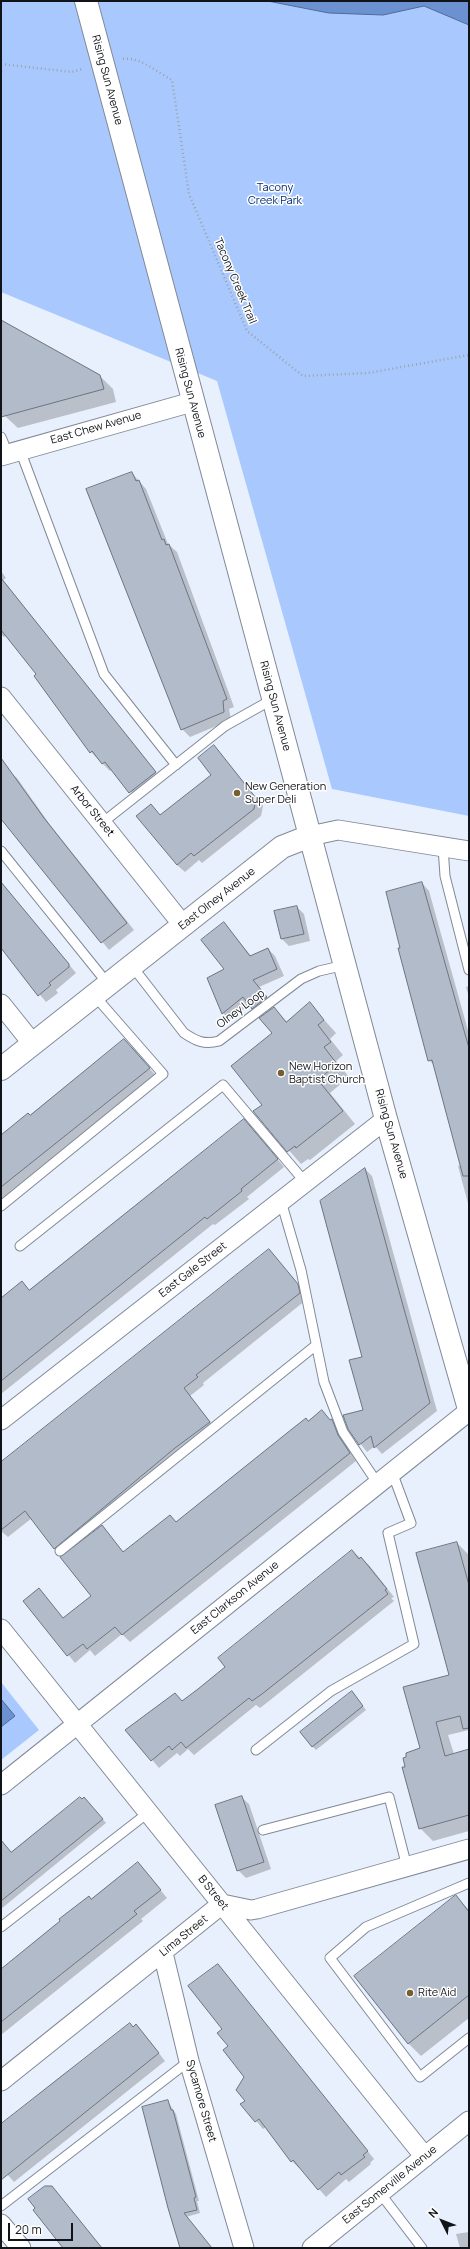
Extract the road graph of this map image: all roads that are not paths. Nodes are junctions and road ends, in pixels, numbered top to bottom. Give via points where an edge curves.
1 (86, 1) edge
2 (192, 402) junction
3 (8, 449) edge
4 (1, 697) edge
5 (273, 698) junction
6 (176, 765) junction
7 (102, 823) junction
8 (310, 836) junction
9 (443, 847) junction
10 (1, 851) edge
11 (469, 851) edge
12 (183, 925) junction
13 (345, 965) junction
14 (132, 966) junction
15 (469, 970) edge
16 (101, 990) junction
17 (1, 1004) edge
18 (33, 1044) junction
19 (1, 1069) edge
20 (386, 1119) junction
21 (306, 1182) junction
22 (281, 1201) junction
23 (1, 1206) edge
24 (20, 1246) dead end
25 (315, 1346) junction
26 (469, 1410) edge
27 (1, 1420) edge
28 (385, 1478) junction
29 (60, 1551) dead end
30 (1, 1628) edge
31 (78, 1723) junction
32 (256, 1750) dead end
33 (1, 1785) edge
34 (148, 1812) junction
35 (263, 1830) dead end
36 (469, 1849) edge
37 (407, 1868) junction
38 (469, 1883) edge
39 (222, 1904) junction
40 (1, 1927) edge
41 (163, 1953) junction
42 (469, 2038) edge
43 (188, 2061) junction
44 (1, 2081) edge
45 (469, 2121) edge
46 (425, 2157) junction
47 (380, 2193) junction
48 (1, 2206) edge
49 (1, 2224) edge
50 (22, 2248) edge
51 (244, 2248) edge
52 (312, 2248) edge
53 (422, 2248) edge

1 - 2 main road, Rising Sun Avenue
2 - 3 street, East Chew Avenue
2 - 5 main road, Rising Sun Avenue
3 - 6 lane via 104,674
4 - 7 street, Arbor Street
5 - 6 lane via 225,726
5 - 8 main road, Rising Sun Avenue
6 - 7 lane
7 - 12 street, Arbor Street
8 - 9 street, East Olney Avenue via 338,830
8 - 12 main road, East Olney Avenue via 282,847
8 - 13 main road, Rising Sun Avenue
9 - 11 street, East Olney Avenue
9 - 15 lane via 445,876
10 - 16 lane
12 - 14 main road, East Olney Avenue
13 - 14 lane, Olney Loop via 319,971 301,979 219,1041 206,1044 195,1041 184,1033
13 - 20 main road, Rising Sun Avenue
14 - 16 main road, East Olney Avenue
16 - 18 main road, East Olney Avenue
16 - 23 lane via 163,1074
17 - 18 street
18 - 19 main road, East Olney Avenue
20 - 21 street, East Gale Street
20 - 26 main road, Rising Sun Avenue
21 - 22 street, East Gale Street
21 - 24 lane via 223,1085
22 - 25 lane via 301,1270
22 - 27 street, East Gale Street
25 - 28 lane via 324,1382 343,1432
25 - 29 lane
26 - 28 street, East Clarkson Avenue
28 - 31 street, East Clarkson Avenue
28 - 32 lane via 411,1523 388,1533 414,1644 331,1691
30 - 31 street, B Street
31 - 33 street, East Clarkson Avenue
31 - 34 street, B Street
34 - 39 street, B Street
34 - 40 lane
35 - 37 lane via 389,1797
36 - 37 street
37 - 39 street via 251,1910
38 - 42 lane via 366,1927 330,1958 420,2077
39 - 41 street, Lima Street
39 - 46 street, B Street
41 - 43 street, Sycamore Street
41 - 44 street, Lima Street
43 - 48 lane
43 - 51 street, Sycamore Street
45 - 46 street, East Somerville Avenue
46 - 47 street, East Somerville Avenue
47 - 52 street, East Somerville Avenue
47 - 53 lane
49 - 50 street

